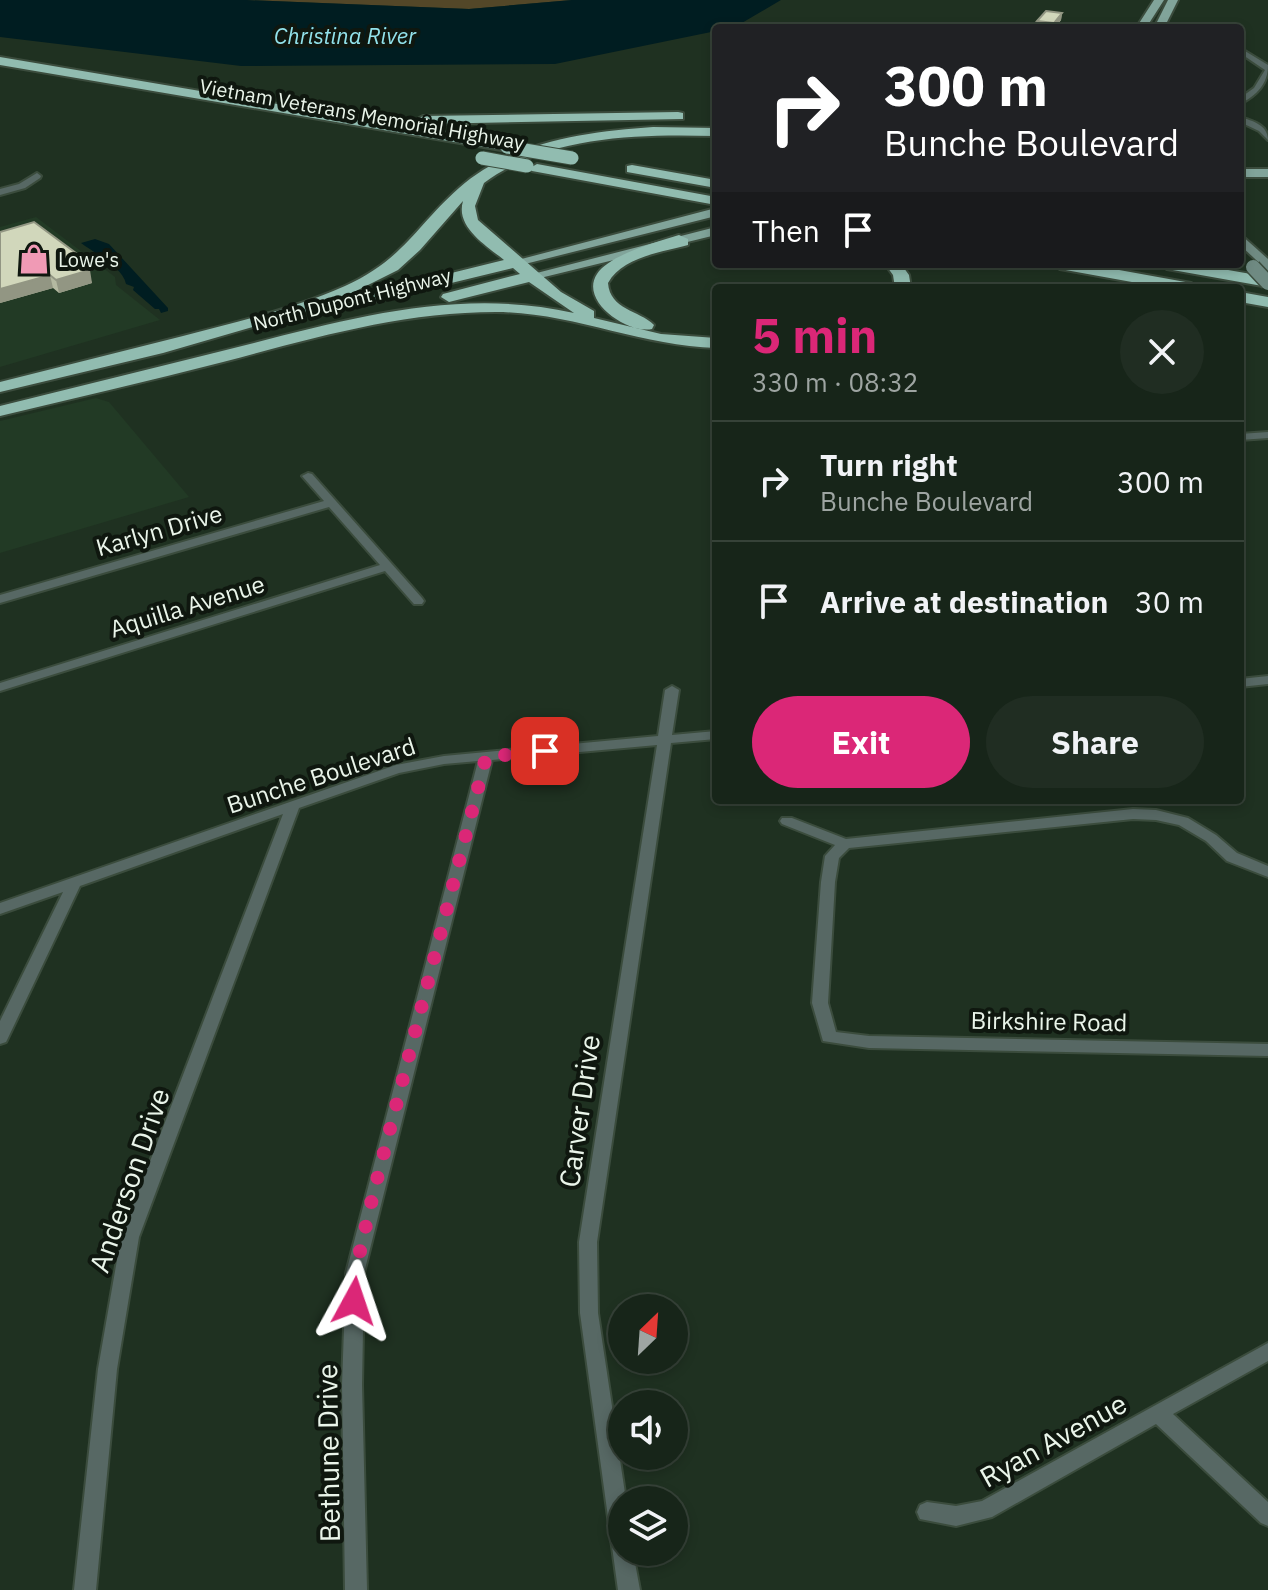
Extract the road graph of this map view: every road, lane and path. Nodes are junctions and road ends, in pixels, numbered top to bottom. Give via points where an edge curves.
1 (1159, 0) edge
2 (1173, 0) edge
3 (1147, 24) edge
4 (1161, 24) edge
5 (1244, 53) edge
6 (0, 61) edge
7 (1268, 70) edge
8 (0, 74) edge
9 (216, 95) junction
10 (1244, 99) edge
11 (712, 117) edge
12 (1244, 121) edge
13 (712, 132) edge
14 (1268, 138) edge
15 (579, 160) dead end
16 (487, 165) junction
17 (615, 166) dead end
18 (1244, 173) edge
19 (1268, 173) edge
20 (37, 176) dead end
21 (712, 183) edge
22 (0, 192) edge
23 (712, 200) edge
24 (712, 213) edge
25 (712, 232) edge
26 (679, 240) junction
27 (1244, 242) edge
28 (1244, 258) edge
29 (517, 262) junction
30 (1268, 267) edge
31 (1082, 268) edge
32 (1189, 268) edge
33 (1193, 268) edge
34 (1206, 271) junction
35 (532, 276) junction
36 (1268, 282) edge
37 (1169, 284) edge
38 (1244, 298) edge
39 (1268, 302) edge
40 (1244, 308) edge
41 (1268, 311) edge
42 (712, 334) edge
43 (712, 342) edge
44 (712, 343) edge
45 (141, 352) junction
46 (174, 368) junction
47 (0, 387) edge
48 (0, 411) edge
49 (1268, 435) edge
50 (1244, 437) edge
51 (308, 476) dead end
52 (331, 503) junction
53 (387, 567) junction
54 (0, 599) edge
55 (418, 601) dead end
56 (1268, 680) edge
57 (1244, 683) edge
58 (0, 687) edge
59 (672, 690) dead end
60 (712, 735) edge
61 (662, 740) junction
62 (486, 757) junction
63 (294, 804) junction
64 (787, 821) dead end
65 (845, 844) junction
66 (1268, 872) edge
67 (74, 884) junction
68 (0, 909) edge
69 (0, 1038) edge
70 (1268, 1050) edge
71 (1268, 1351) edge
72 (1158, 1413) junction
73 (614, 1486) edge
74 (927, 1512) dead end
75 (1268, 1516) edge
76 (625, 1566) edge
77 (85, 1590) edge
78 (356, 1590) edge
79 (629, 1590) edge

1 - 3 main road
2 - 4 main road
5 - 7 street
6 - 9 highway, Vietnam Veterans Memorial Highway
7 - 10 street
8 - 16 highway, Vietnam Veterans Memorial Highway via 146,97
9 - 11 highway via 414,120
9 - 15 highway, Vietnam Veterans Memorial Highway, bridge
12 - 14 street
13 - 16 highway via 592,138
16 - 23 highway, Vietnam Veterans Memorial Highway, bridge via 537,168
16 - 29 highway via 471,193 468,214 476,228
16 - 45 highway via 406,256 376,276 287,313
17 - 21 highway
18 - 19 main road
20 - 22 street
24 - 29 main road, North Dupont Highway
25 - 26 main road, North Dupont Highway
26 - 35 main road, North Dupont Highway
26 - 42 highway via 683,242 614,266 602,279 600,294 611,308 638,322
27 - 30 street
28 - 36 street, bridge
29 - 35 highway
29 - 45 highway, North Dupont Highway
31 - 37 highway
32 - 34 highway
33 - 34 highway
34 - 36 highway
35 - 43 highway via 567,304 604,321
35 - 46 highway, North Dupont Highway
38 - 39 highway
40 - 41 highway
44 - 46 highway via 661,339 532,310 463,307 401,314
45 - 47 highway, North Dupont Highway
46 - 48 highway, North Dupont Highway
49 - 50 street
51 - 52 street
52 - 53 street
52 - 54 street, Karlyn Drive
53 - 55 street
53 - 58 street, Aquilla Avenue
56 - 57 street
59 - 61 street, Carver Drive
60 - 61 street, Bunche Boulevard
61 - 62 street, Bunche Boulevard
61 - 73 street, Carver Drive via 588,1242 589,1313
62 - 63 street, Bunche Boulevard via 396,769
62 - 78 street, Bethune Drive via 355,1273
63 - 67 street, Bunche Boulevard
63 - 77 street, Anderson Drive via 130,1237 117,1297
64 - 65 street
65 - 66 street via 1156,815 1183,821 1232,857
65 - 70 street, Birkshire Road via 832,856 828,882 820,1003 829,1037
67 - 68 street, Bunche Boulevard
67 - 69 street
71 - 72 street, Ryan Avenue
72 - 74 street, Ryan Avenue via 985,1510 956,1516
72 - 75 street, Ryan Avenue
76 - 79 street

